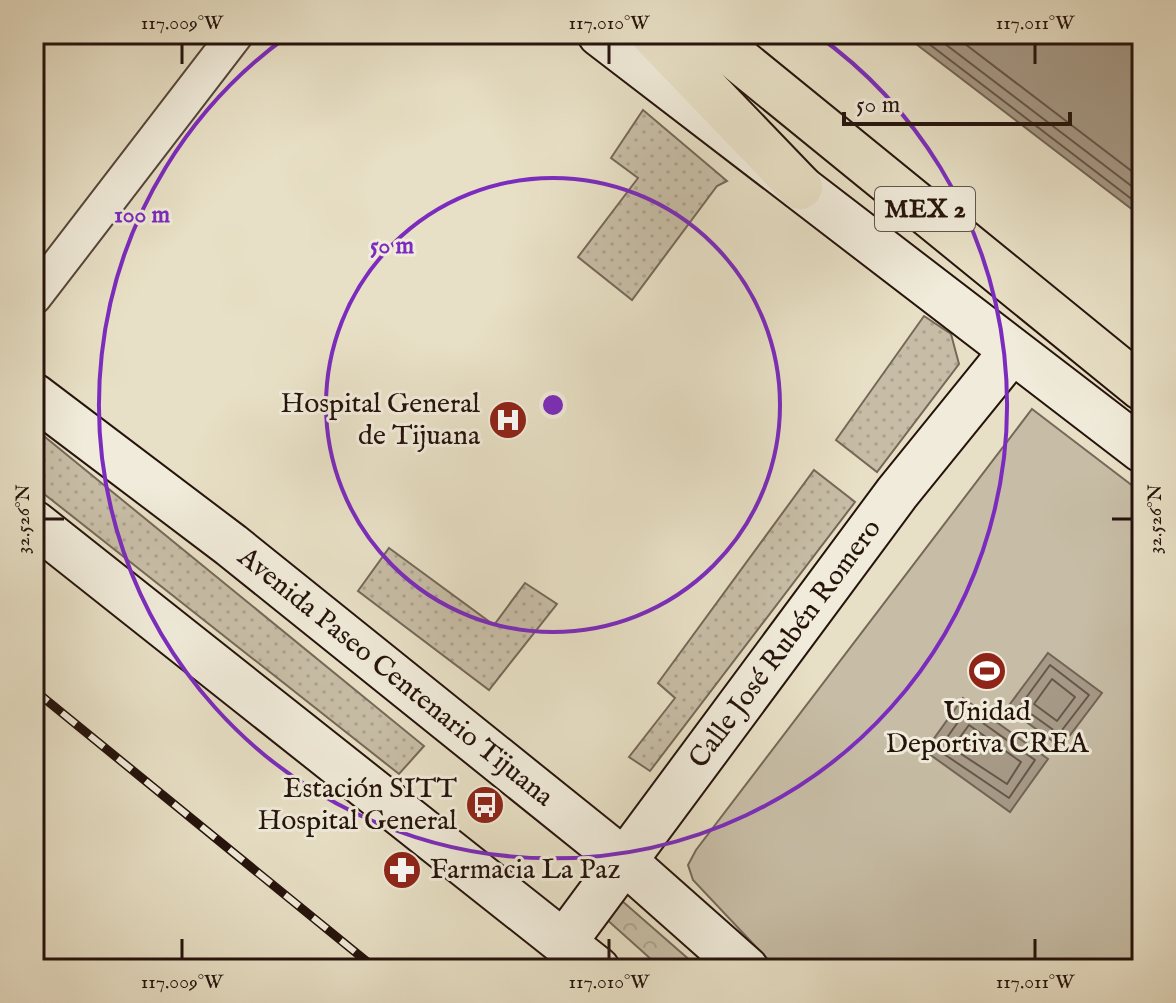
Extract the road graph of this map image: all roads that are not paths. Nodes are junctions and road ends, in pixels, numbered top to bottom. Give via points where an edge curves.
1 (236, 34) edge
2 (600, 34) edge
3 (653, 34) edge
4 (707, 34) edge
5 (800, 187) junction
6 (34, 297) edge
7 (1012, 351) junction
8 (1142, 388) edge
9 (34, 396) edge
10 (1142, 450) edge
11 (34, 523) edge
12 (623, 860) junction
13 (565, 941) junction
14 (597, 969) edge
15 (746, 969) edge

1 - 6 street
2 - 5 main road
3 - 5 highway
4 - 8 highway, MEX 2
5 - 7 main road
7 - 10 main road
7 - 12 main road, Calle José Rubén Romero via 897,493
9 - 12 main road, Avenida Paseo Centenario Tijuana via 231,545
11 - 13 main road
12 - 13 main road, Calle José Rubén Romero
12 - 15 main road, Avenida Paseo Centenario Tijuana
13 - 14 main road

